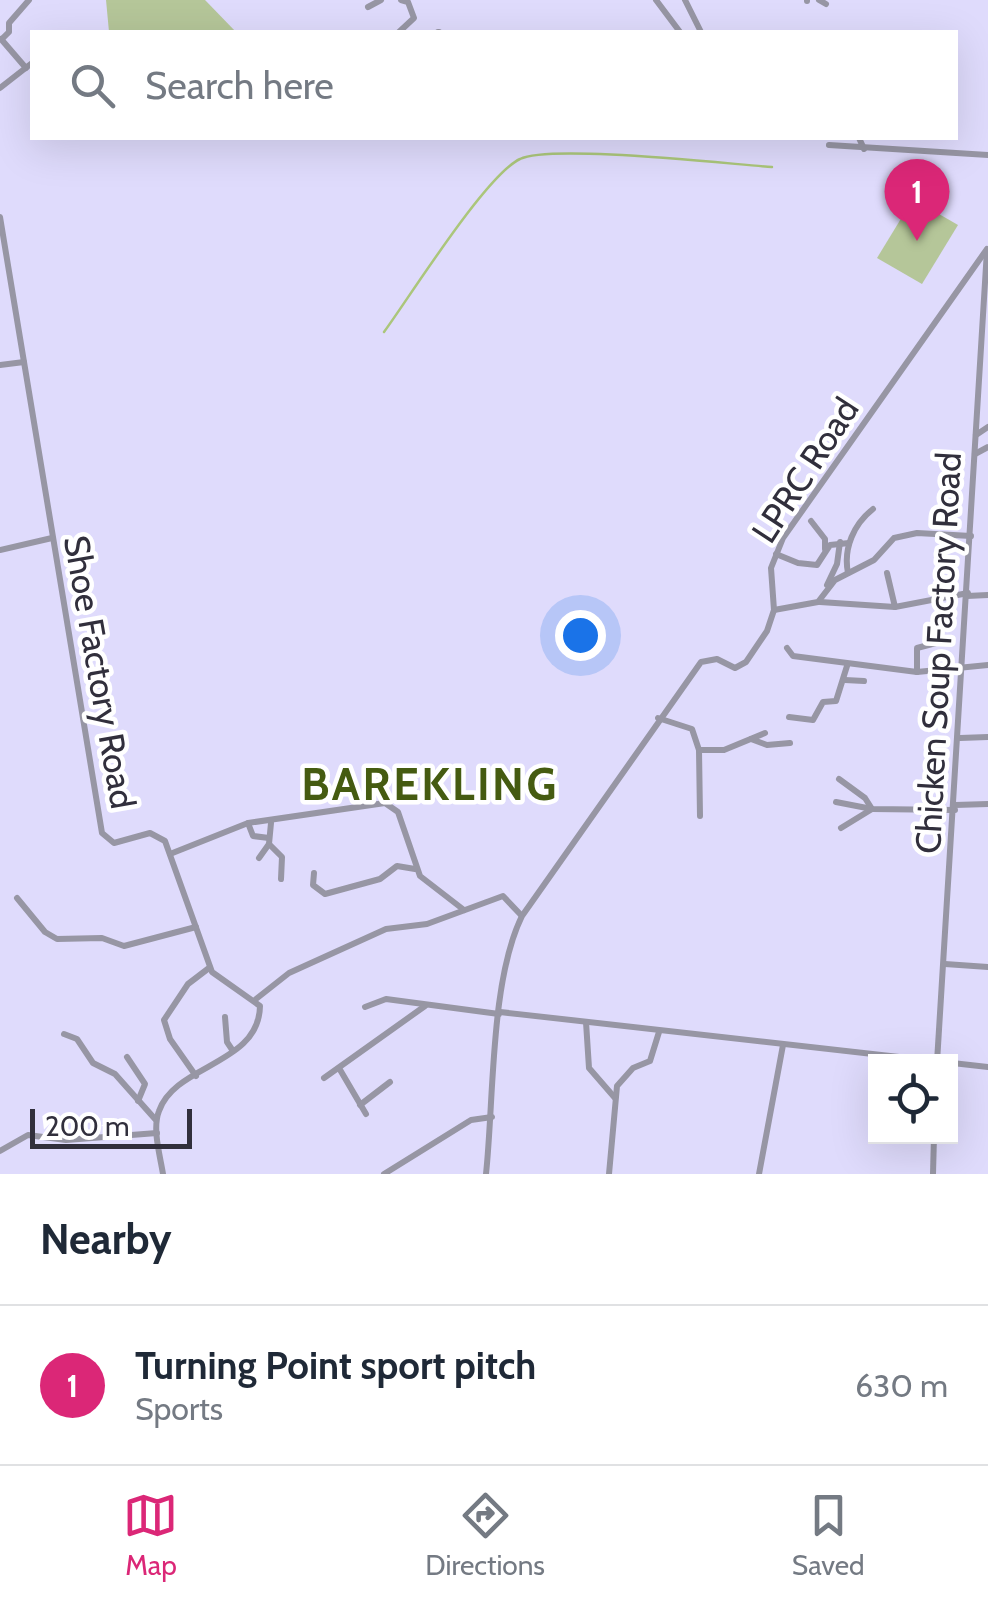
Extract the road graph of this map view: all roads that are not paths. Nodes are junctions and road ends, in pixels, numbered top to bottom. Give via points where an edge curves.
1 (28, 0) edge
2 (381, 0) edge
3 (401, 0) edge
4 (656, 0) edge
5 (684, 0) edge
6 (368, 7) dead end
7 (680, 9) dead end
8 (692, 16) junction
9 (402, 30) edge
10 (678, 30) edge
11 (700, 30) edge
12 (3, 35) edge
13 (29, 66) edge
14 (0, 88) edge
15 (860, 140) edge
16 (828, 145) dead end
17 (864, 149) junction
18 (988, 155) edge
19 (0, 216) edge
20 (988, 248) edge
21 (24, 362) junction
22 (0, 364) edge
23 (988, 427) edge
24 (975, 436) junction
25 (988, 447) edge
26 (974, 454) junction
27 (872, 509) dead end
28 (811, 521) dead end
29 (971, 536) junction
30 (52, 538) junction
31 (844, 542) junction
32 (0, 550) edge
33 (826, 550) junction
34 (776, 554) junction
35 (848, 573) junction
36 (887, 573) dead end
37 (968, 594) junction
38 (988, 595) edge
39 (819, 600) junction
40 (895, 607) junction
41 (774, 610) junction
42 (944, 614) dead end
43 (787, 648) dead end
44 (988, 665) edge
45 (847, 666) junction
46 (964, 668) junction
47 (916, 672) junction
48 (845, 680) junction
49 (864, 681) dead end
50 (789, 717) dead end
51 (658, 718) junction
52 (764, 733) dead end
53 (988, 737) edge
54 (960, 738) junction
55 (750, 739) junction
56 (790, 743) dead end
57 (699, 750) junction
58 (838, 779) dead end
59 (836, 802) dead end
60 (988, 804) edge
61 (955, 808) junction
62 (872, 809) junction
63 (700, 816) dead end
64 (248, 823) junction
65 (270, 823) junction
66 (841, 828) dead end
67 (269, 841) junction
68 (170, 854) junction
69 (259, 858) dead end
70 (415, 869) junction
71 (314, 873) dead end
72 (280, 878) dead end
73 (18, 898) dead end
74 (464, 910) junction
75 (522, 916) junction
76 (196, 927) junction
77 (945, 964) junction
78 (988, 967) edge
79 (210, 968) junction
80 (256, 999) junction
81 (425, 1006) junction
82 (365, 1007) dead end
83 (500, 1013) junction
84 (225, 1018) dead end
85 (586, 1022) junction
86 (659, 1032) junction
87 (64, 1034) dead end
88 (783, 1045) junction
89 (233, 1051) junction
90 (870, 1054) edge
91 (938, 1054) edge
92 (128, 1057) dead end
93 (958, 1063) edge
94 (988, 1067) edge
95 (339, 1068) junction
96 (196, 1076) junction
97 (324, 1078) dead end
98 (390, 1082) dead end
99 (616, 1098) junction
100 (138, 1101) junction
101 (360, 1105) junction
102 (366, 1114) dead end
103 (492, 1117) junction
104 (156, 1120) junction
105 (157, 1133) junction
106 (934, 1144) edge
107 (0, 1152) edge
108 (163, 1174) edge
109 (384, 1174) edge
110 (486, 1174) edge
111 (609, 1174) edge
112 (761, 1174) edge
113 (933, 1174) edge

1 - 12 street
2 - 6 street
3 - 9 street via 414,18
4 - 10 street
5 - 8 street
7 - 8 street
8 - 11 street
12 - 13 street
13 - 14 street
15 - 17 street
16 - 17 street
17 - 18 street
19 - 21 street, Shoe Factory Road
20 - 24 street, Chicken Soup Factory Road
20 - 34 street, LPRC Road
21 - 22 street
21 - 30 street, Shoe Factory Road
23 - 24 street
24 - 26 street, Chicken Soup Factory Road
25 - 26 street
26 - 29 street, Chicken Soup Factory Road
27 - 31 street
28 - 33 street
29 - 35 street via 894,538 874,560
29 - 37 street, Chicken Soup Factory Road
30 - 32 street
30 - 68 street, Shoe Factory Road via 102,834 114,843 157,834
31 - 33 street
31 - 35 street
31 - 39 street
33 - 34 street via 817,564
34 - 41 street, LPRC Road
35 - 39 street
36 - 40 street
37 - 38 street
37 - 40 street
37 - 46 street, Chicken Soup Factory Road
39 - 40 street
39 - 41 street
41 - 51 street, LPRC Road via 746,662 734,668 701,662
42 - 47 street via 936,643 916,648
43 - 45 street via 793,656
44 - 46 street
45 - 47 street
45 - 48 street
46 - 47 street
46 - 54 street, Chicken Soup Factory Road
48 - 49 street
48 - 50 street via 839,698 821,704 813,720
51 - 57 street via 692,729
51 - 75 street, LPRC Road
52 - 55 street
53 - 54 street
54 - 61 street, Chicken Soup Factory Road
55 - 56 street
55 - 57 street via 724,750
57 - 63 street
58 - 62 street
59 - 62 street
60 - 61 street
61 - 62 street
61 - 77 street, Chicken Soup Factory Road
62 - 66 street
64 - 65 street
64 - 67 street via 253,836
64 - 68 street
65 - 67 street
65 - 70 street via 385,803 398,812
67 - 69 street
67 - 72 street via 282,857
68 - 76 street
70 - 71 street via 397,866 380,879 325,894 313,885
70 - 74 street
73 - 76 street via 58,939 102,938 124,946
74 - 75 street via 505,896
74 - 80 street via 386,929 290,974
75 - 83 street, LPRC Road
76 - 79 street
77 - 78 street
77 - 91 street, Chicken Soup Factory Road
79 - 80 street
79 - 96 street via 188,984 164,1020
80 - 89 street via 254,1026
81 - 82 street via 380,999
81 - 83 street
81 - 95 street
83 - 85 street
83 - 103 street, LPRC Road
84 - 89 street
85 - 86 street
85 - 99 street via 588,1068
86 - 88 street
86 - 99 street via 650,1061 620,1081
87 - 100 street via 77,1039 93,1063 116,1074
88 - 90 street
88 - 112 street
89 - 96 street
92 - 100 street via 144,1084
93 - 94 street
95 - 97 street
95 - 101 street
96 - 104 street via 166,1098
98 - 101 street
99 - 111 street
100 - 104 street
101 - 102 street
103 - 109 street via 471,1120
103 - 110 street, LPRC Road
104 - 105 street
105 - 107 street via 66,1140 28,1135
105 - 108 street
106 - 113 street

